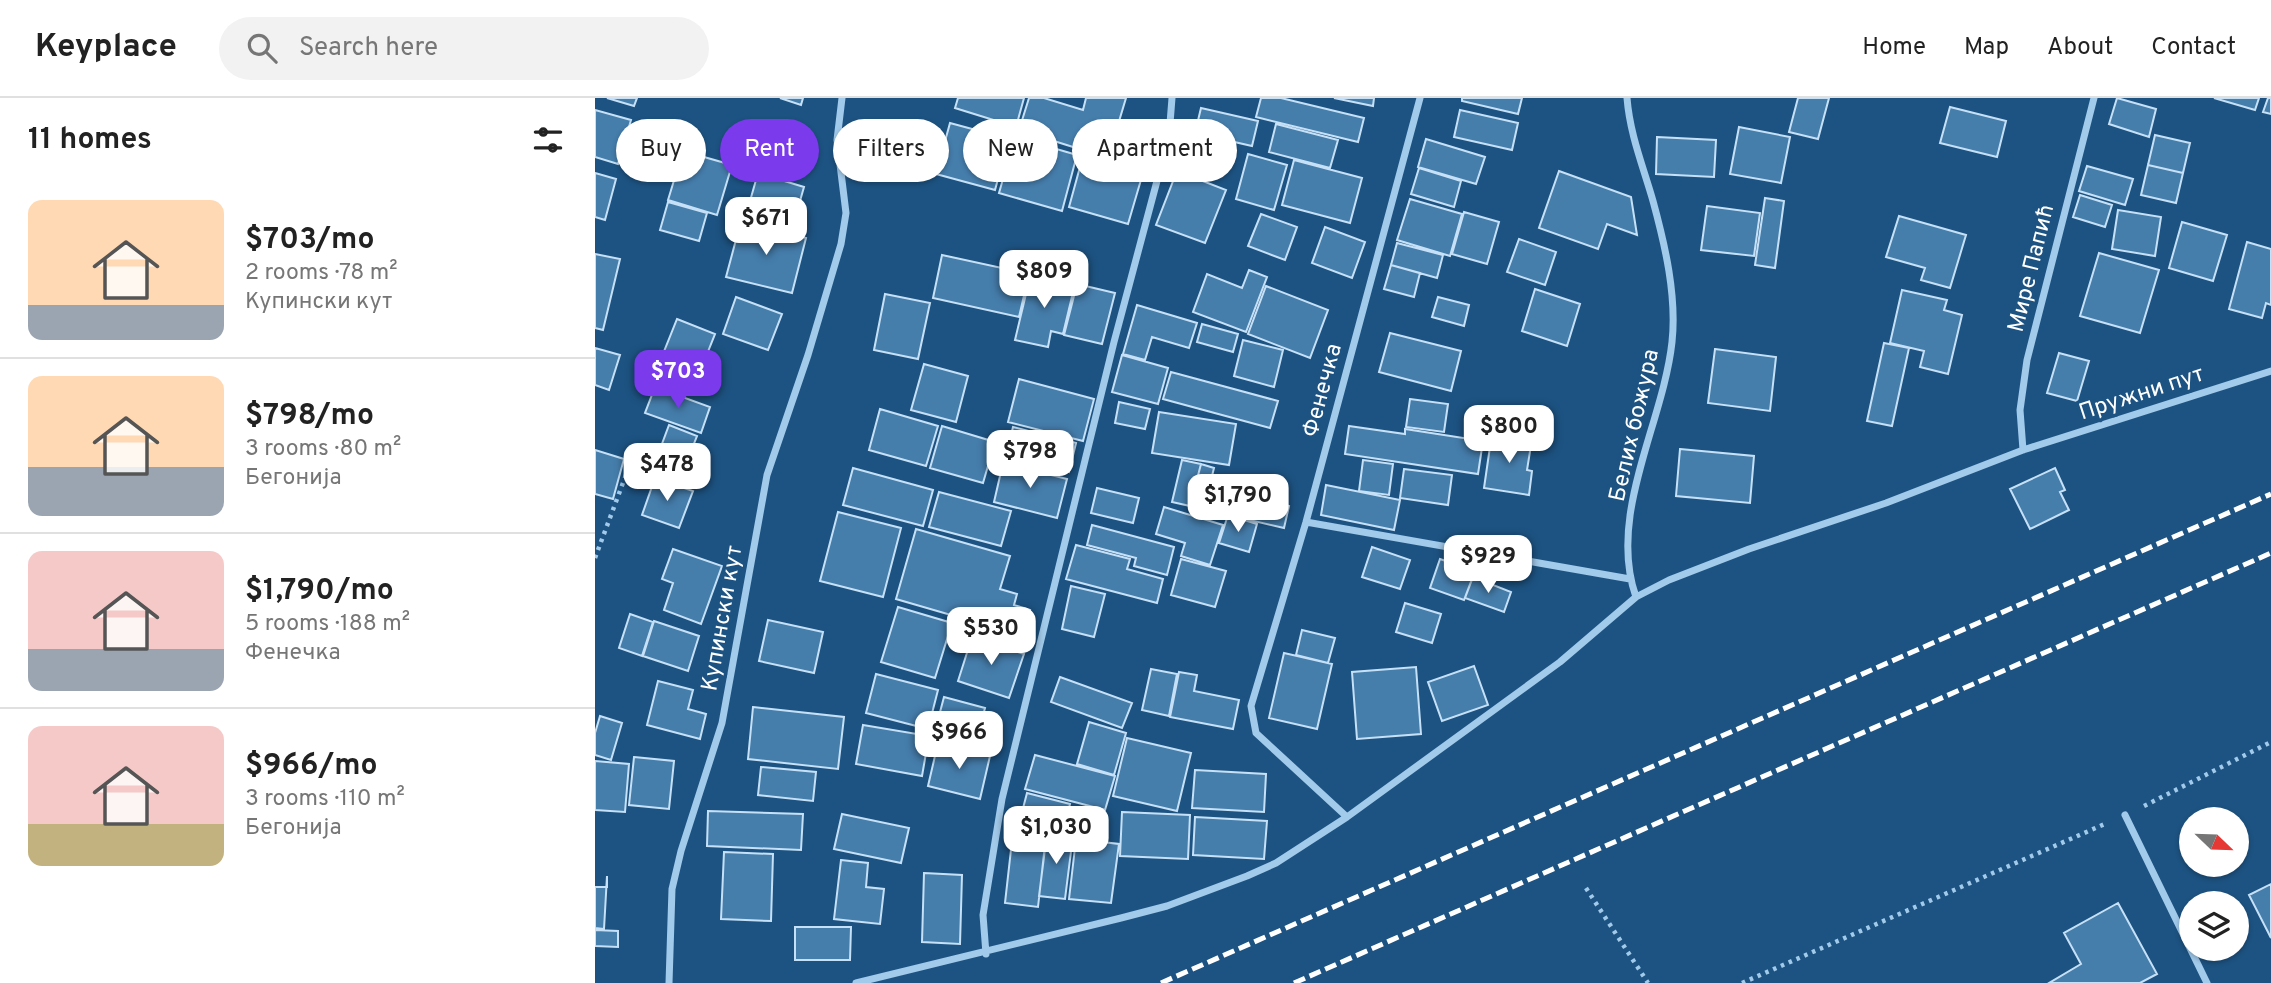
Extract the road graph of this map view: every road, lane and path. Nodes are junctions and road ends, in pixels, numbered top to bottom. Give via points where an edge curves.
1 (842, 98) edge
2 (1172, 98) edge
3 (1420, 98) edge
4 (1627, 98) edge
5 (2094, 98) edge
6 (2271, 371) edge
7 (636, 448) dead end
8 (2023, 450) junction
9 (1306, 522) junction
10 (595, 558) edge
11 (1630, 579) junction
12 (1636, 597) junction
13 (2271, 742) edge
14 (2125, 815) junction
15 (1347, 817) junction
16 (1586, 888) dead end
17 (986, 954) junction
18 (669, 983) edge
19 (856, 983) edge
20 (1648, 983) edge
21 (1742, 983) edge
22 (2207, 983) edge

1 - 18 street, Купински кут via 837,140 846,213 841,244 767,475 724,712 672,889
2 - 17 street via 1169,136 1002,799 983,915
3 - 9 street, Фенечка
4 - 11 street, Белих божура via 1672,301 1666,378 1630,525
5 - 8 street, Мире Папић via 2027,360 2020,410
6 - 8 street, Пружни пут
7 - 10 path
8 - 12 street, Пружни пут via 1749,549
9 - 11 street
9 - 15 street, Фенечка via 1251,706 1251,721 1274,752
11 - 12 street, Белих божура
12 - 15 street, Пружни пут via 1560,662
13 - 14 path
14 - 21 path
14 - 22 street
15 - 17 street, Пружни пут via 1276,863 1223,886 1167,906
16 - 20 path
17 - 19 street, Пружни пут

